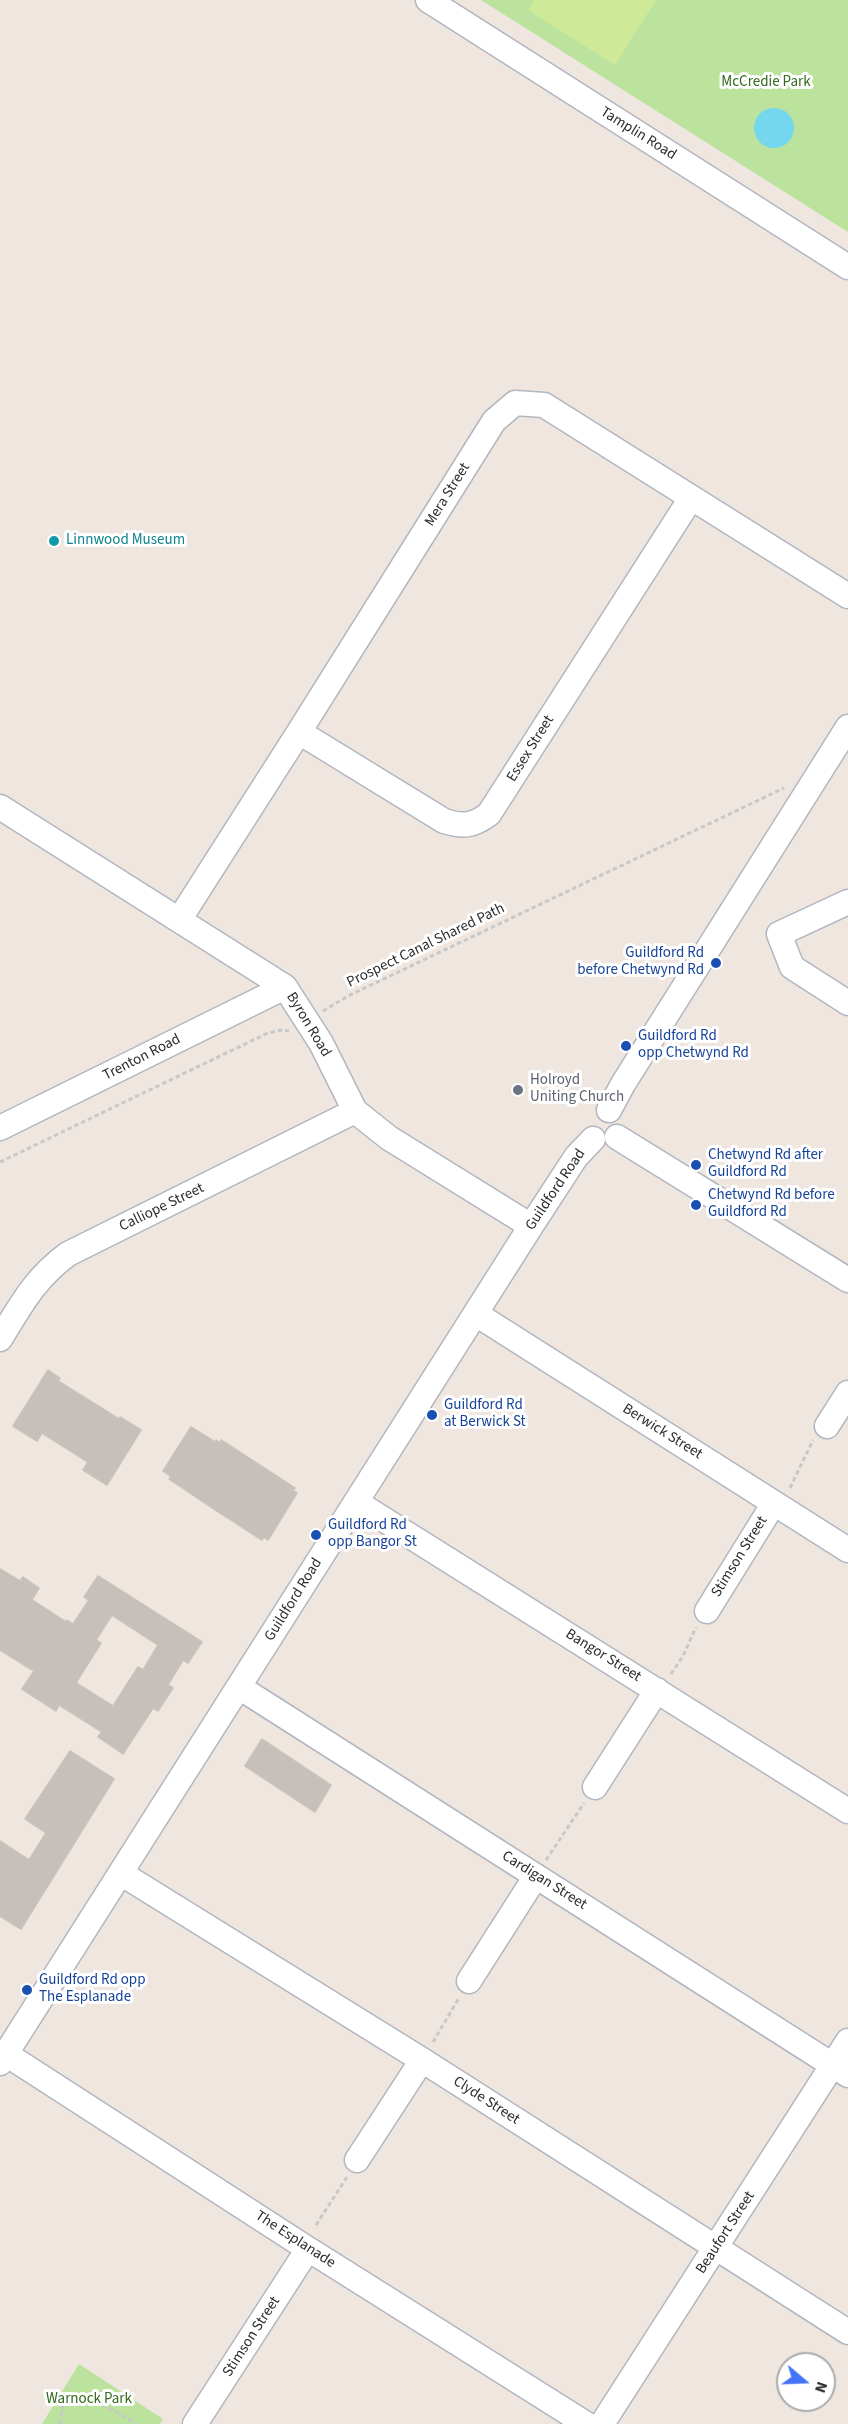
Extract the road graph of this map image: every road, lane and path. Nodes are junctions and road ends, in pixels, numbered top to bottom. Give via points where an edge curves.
1 (428, 0) edge
2 (848, 267) edge
3 (691, 498) junction
4 (848, 596) edge
5 (848, 727) edge
6 (299, 732) junction
7 (789, 781) dead end
8 (0, 807) edge
9 (848, 902) edge
10 (179, 920) junction
11 (285, 987) junction
12 (848, 1003) edge
13 (317, 1036) junction
14 (609, 1110) junction
15 (355, 1111) junction
16 (0, 1128) edge
17 (617, 1137) junction
18 (592, 1139) junction
19 (0, 1162) edge
20 (531, 1226) junction
21 (848, 1280) edge
22 (476, 1314) junction
23 (0, 1339) edge
24 (848, 1393) edge
25 (827, 1426) joint
26 (781, 1497) junction
27 (356, 1502) junction
28 (848, 1550) edge
29 (706, 1611) joint
30 (239, 1687) junction
31 (657, 1690) junction
32 (595, 1787) joint
33 (848, 1811) edge
34 (122, 1874) junction
35 (536, 1876) junction
36 (469, 1981) joint
37 (848, 2041) edge
38 (3, 2059) edge
39 (422, 2060) junction
40 (840, 2070) edge
41 (357, 2160) joint
42 (316, 2225) dead end
43 (308, 2249) junction
44 (716, 2249) junction
45 (848, 2332) edge
46 (573, 2421) edge
47 (60, 2424) edge
48 (136, 2424) edge
49 (195, 2424) edge
50 (602, 2424) edge

1 - 2 street, Tamplin Road
3 - 4 street, Mera Street
3 - 6 street, Essex Street via 489,814 476,824 460,826 444,821
3 - 6 street, Mera Street via 544,405 515,403 494,421
5 - 14 street
6 - 10 street, Mera Street
7 - 13 path, Prospect Canal Shared Path via 784,789 348,996 322,1011
8 - 10 street, Byron Road
9 - 12 street via 779,934 792,967
10 - 11 street, Byron Road
11 - 13 street, Byron Road
11 - 16 street, Trenton Road
13 - 15 street, Byron Road
13 - 19 path via 281,1030 268,1033
14 - 17 street via 620,1122
14 - 18 street via 598,1111 590,1118 587,1129
15 - 20 street, Byron Road via 389,1138
15 - 23 street, Calliope Street via 68,1254 47,1269 33,1286
17 - 18 street via 608,1143
17 - 21 street
18 - 20 street, Guildford Road
20 - 22 street, Guildford Road
22 - 26 street, Berwick Street
22 - 27 street, Guildford Road
24 - 25 street
25 - 26 path via 811,1442
26 - 28 street, Berwick Street
26 - 29 street, Stimson Street
27 - 30 street, Guildford Road
27 - 31 street, Bangor Street
29 - 31 path via 683,1656
30 - 34 street, Guildford Road
30 - 35 street, Cardigan Street
31 - 32 street
31 - 33 street, Bangor Street
32 - 35 path
34 - 38 street, Guildford Road
34 - 39 street, Clyde Street
35 - 36 street
35 - 40 street, Cardigan Street
36 - 39 path
37 - 40 street, Beaufort Street
38 - 43 street, The Esplanade
39 - 41 street
39 - 44 street, Clyde Street
40 - 44 street, Beaufort Street
41 - 42 path
43 - 46 street, The Esplanade
43 - 49 street, Stimson Street
44 - 45 street, Clyde Street
44 - 50 street, Beaufort Street
47 - 48 path via 63,2404 73,2400 98,2403

